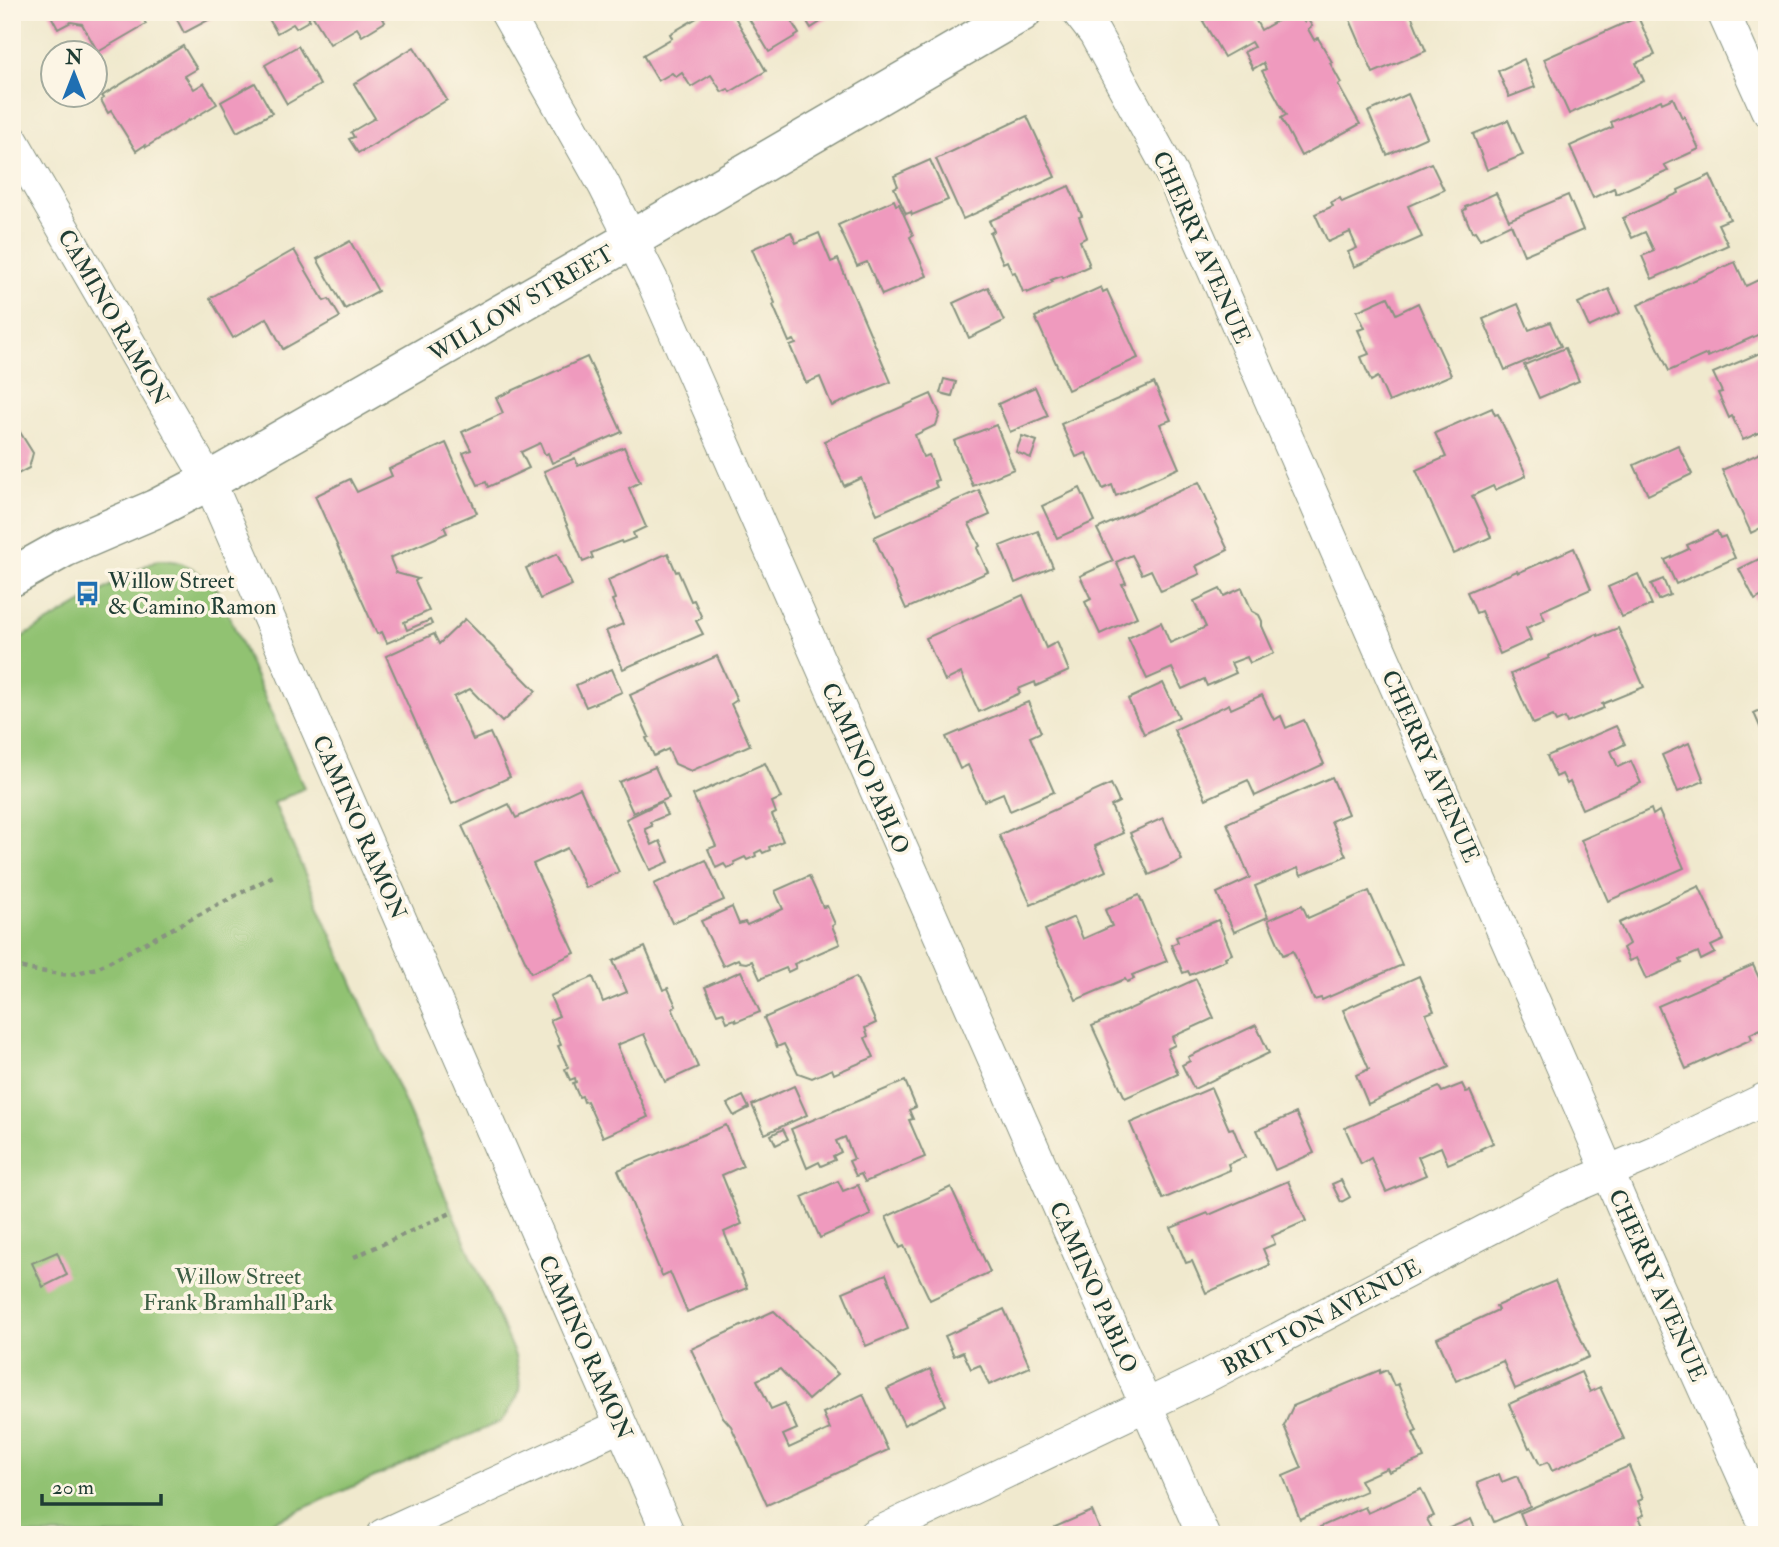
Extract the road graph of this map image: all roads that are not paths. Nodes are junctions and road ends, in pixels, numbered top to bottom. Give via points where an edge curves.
1 (506, 12) edge
2 (1022, 12) edge
3 (1078, 12) edge
4 (1723, 12) edge
5 (1767, 110) edge
6 (12, 139) edge
7 (632, 239) junction
8 (209, 481) junction
9 (12, 577) edge
10 (1767, 1098) edge
11 (1608, 1172) junction
12 (1146, 1406) junction
13 (620, 1426) junction
14 (1767, 1529) edge
15 (383, 1535) edge
16 (669, 1535) edge
17 (874, 1535) edge
18 (1203, 1535) edge

1 - 7 street, CAMINO PABLO
2 - 7 main road, WILLOW STREET
3 - 11 street, CHERRY AVENUE via 1095,34 1172,175
4 - 5 street
6 - 8 street, CAMINO RAMON
7 - 8 main road, WILLOW STREET
7 - 12 street, CAMINO PABLO
8 - 9 main road, WILLOW STREET
8 - 13 street, CAMINO RAMON
10 - 11 street, BRITTON AVENUE
11 - 12 street, BRITTON AVENUE
11 - 14 street, CHERRY AVENUE
12 - 17 street, BRITTON AVENUE
12 - 18 street, CAMINO PABLO
13 - 15 street
13 - 16 street, CAMINO RAMON

